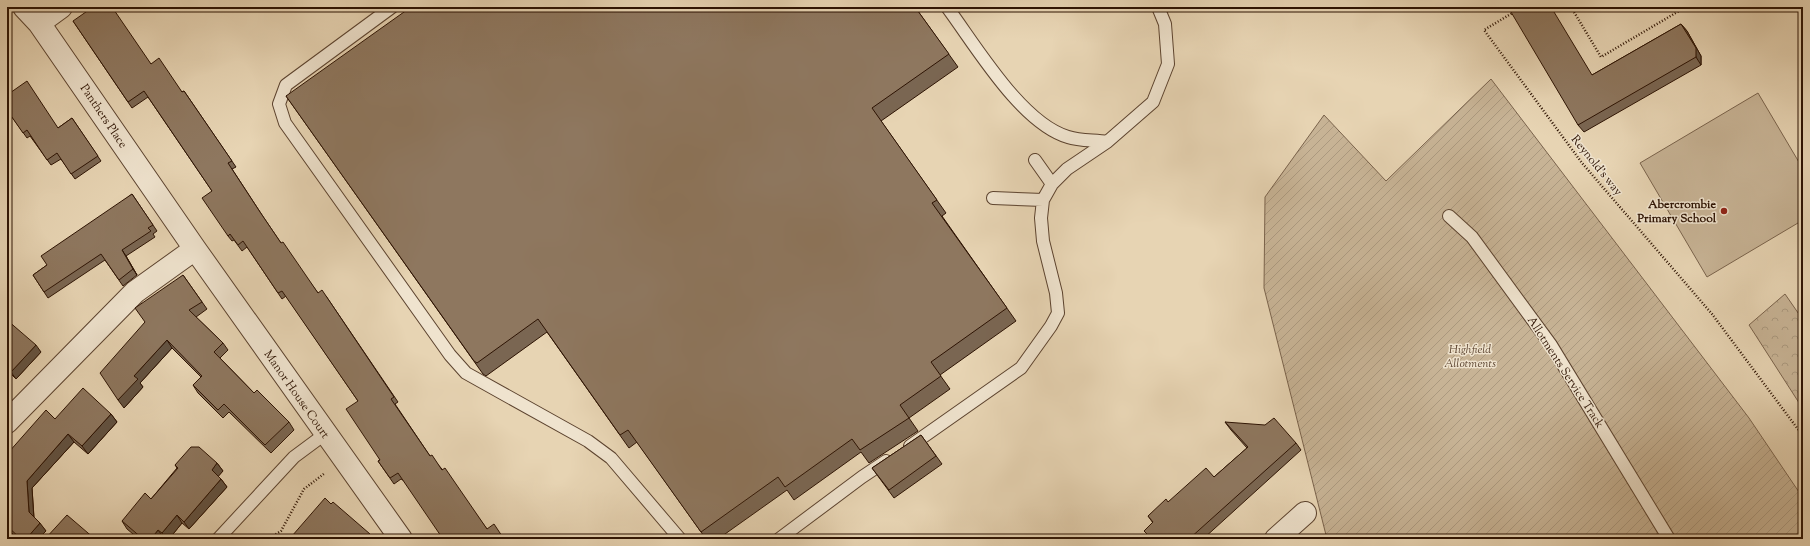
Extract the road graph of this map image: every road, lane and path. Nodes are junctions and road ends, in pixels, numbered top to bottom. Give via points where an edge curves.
1 (24, 7) edge
2 (61, 7) edge
3 (392, 7) edge
4 (947, 7) edge
5 (1158, 7) edge
6 (1571, 7) edge
7 (1677, 7) edge
8 (1517, 11) edge
9 (39, 23) junction
10 (1107, 142) junction
11 (1035, 160) dead end
12 (1052, 184) junction
13 (992, 198) dead end
14 (1043, 200) junction
15 (168, 210) joint
16 (1449, 216) dead end
17 (195, 249) junction
18 (7, 422) edge
19 (325, 434) junction
20 (1803, 436) edge
21 (343, 459) junction
22 (1305, 513) dead end
23 (218, 539) edge
24 (268, 539) edge
25 (401, 539) edge
26 (680, 539) edge
27 (779, 539) edge
28 (1276, 539) edge
29 (1669, 539) edge

1 - 9 street, Panthers Place
2 - 9 street
3 - 26 lane via 286,85 279,104 285,123 450,355 466,373 588,442 611,458
4 - 10 lane via 1006,88 1036,121 1068,137
5 - 10 lane via 1165,24 1168,64 1153,102
6 - 7 path via 1601,57 1679,11
8 - 20 path, Reynold's way via 1484,30 1582,163 1712,314
9 - 15 street, Panthers Place
10 - 12 lane via 1067,169
11 - 12 lane
12 - 14 lane
13 - 14 lane
14 - 27 lane via 1040,218 1043,241 1056,293 1058,313 1022,368 862,477
15 - 17 street, Manor House Court
16 - 29 lane, Allotments Service Track via 1472,237 1551,345
17 - 18 street via 135,292
17 - 19 street, Manor House Court
19 - 21 street, Manor House Court
19 - 23 lane via 294,457
21 - 24 path via 304,489 281,531
21 - 25 street, Manor House Court
22 - 28 street

